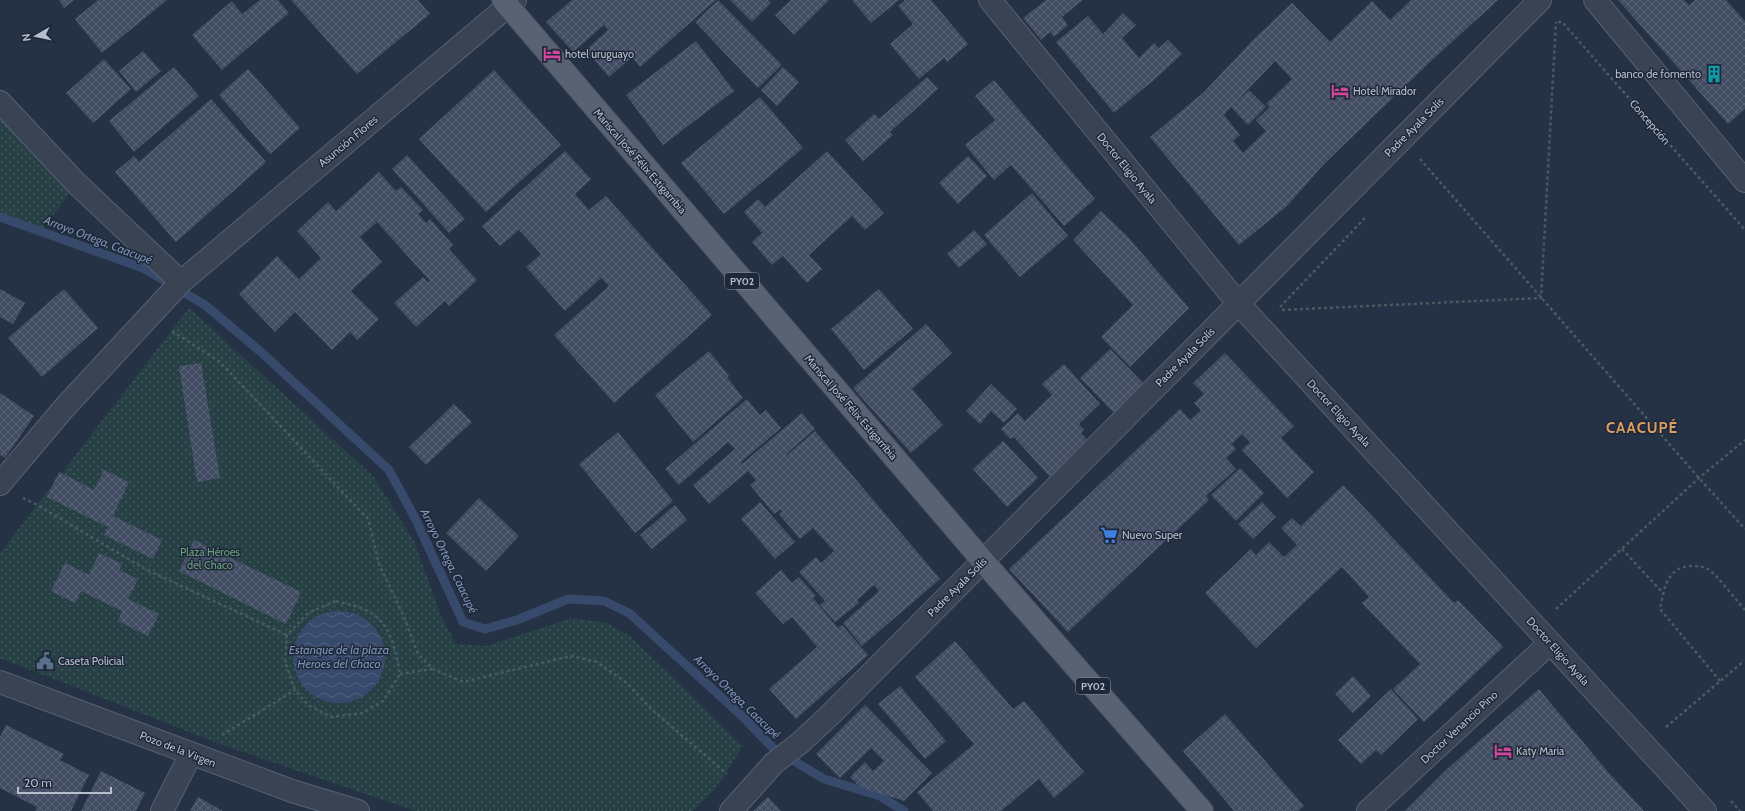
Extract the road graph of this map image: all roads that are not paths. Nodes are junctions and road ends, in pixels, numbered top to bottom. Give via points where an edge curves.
1 (990, 0) edge
2 (1540, 0) edge
3 (1595, 0) edge
4 (508, 2) edge
5 (0, 102) edge
6 (1745, 182) edge
7 (180, 283) junction
8 (1238, 303) junction
9 (0, 484) edge
10 (983, 561) junction
11 (1550, 643) junction
12 (0, 682) edge
13 (191, 754) junction
14 (162, 811) edge
15 (358, 811) edge
16 (731, 811) edge
17 (1202, 811) edge
18 (1368, 811) edge
19 (1705, 811) edge

1 - 8 street, Doctor Eligio Ayala
2 - 8 street, Padre Ayala Solís
3 - 6 street
4 - 7 street, Asunción Flores
4 - 10 main road, Mariscal José Félix Estigarribia / PY02
5 - 7 street via 77,184
7 - 9 street, Asunción Flores via 65,407
8 - 10 street, Padre Ayala Solís
8 - 11 street, Doctor Eligio Ayala
10 - 16 street, Padre Ayala Solís via 831,714 774,763
10 - 17 main road, Mariscal José Félix Estigarribia / PY02
11 - 18 street, Doctor Venancio Pino
11 - 19 street, Doctor Eligio Ayala
12 - 13 street, Pozo de la Virgen
13 - 14 street
13 - 15 street, Pozo de la Virgen via 292,791

